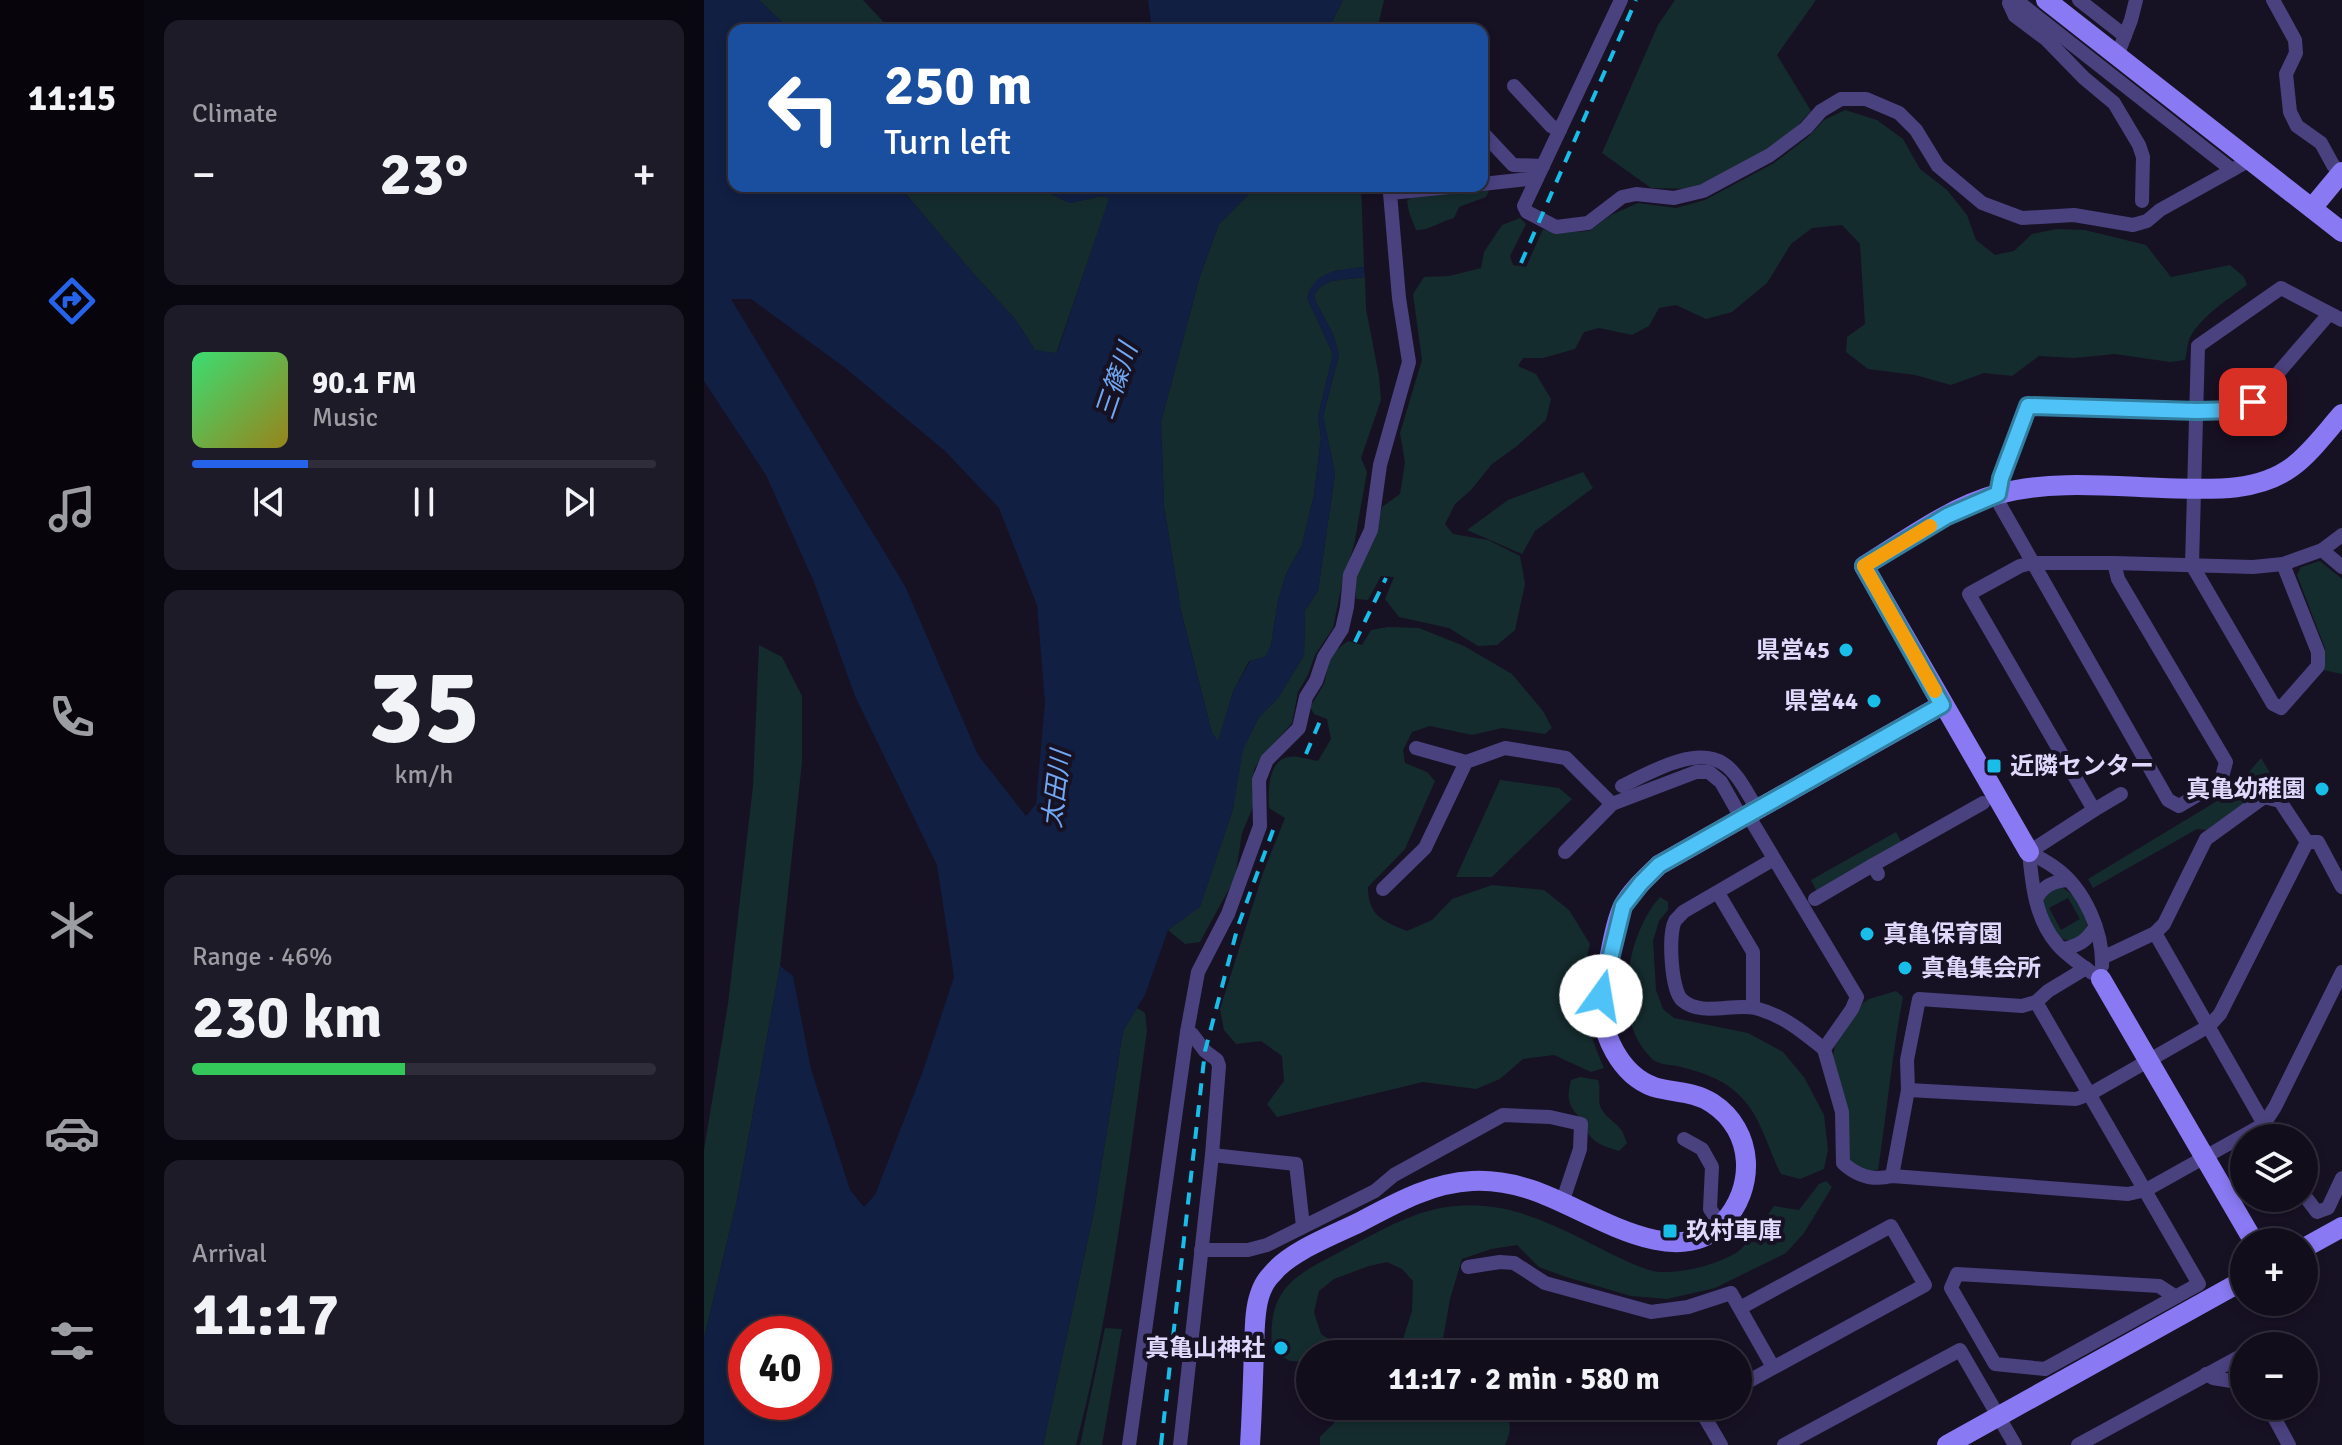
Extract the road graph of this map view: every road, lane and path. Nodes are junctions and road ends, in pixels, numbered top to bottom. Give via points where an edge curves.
1 (1621, 0) edge
2 (2014, 0) edge
3 (2046, 0) edge
4 (2079, 0) edge
5 (2136, 0) edge
6 (2273, 0) edge
7 (2125, 36) junction
8 (2118, 65) junction
9 (1514, 86) dead end
10 (2104, 93) junction
11 (1560, 130) junction
12 (1488, 138) edge
13 (2250, 160) junction
14 (2232, 170) junction
15 (1540, 172) junction
16 (2341, 173) edge
17 (1488, 183) edge
18 (1400, 192) edge
19 (2142, 201) dead end
20 (2312, 208) junction
21 (2342, 232) edge
22 (2336, 317) edge
23 (2197, 411) junction
24 (2342, 414) edge
25 (2194, 489) junction
26 (1998, 494) junction
27 (2342, 535) edge
28 (2322, 550) junction
29 (2032, 563) junction
30 (2114, 563) junction
31 (2283, 564) junction
32 (2192, 565) junction
33 (2342, 567) edge
34 (1942, 705) junction
35 (1416, 748) dead end
36 (1466, 762) junction
37 (1622, 786) dead end
38 (2121, 794) dead end
39 (1983, 803) dead end
40 (1612, 804) junction
41 (2094, 810) junction
42 (1749, 815) junction
43 (2307, 842) junction
44 (1565, 852) dead end
45 (2029, 852) junction
46 (1774, 859) junction
47 (2068, 880) junction
48 (2342, 887) edge
49 (1383, 889) dead end
50 (1718, 893) junction
51 (1815, 899) dead end
52 (2036, 899) junction
53 (2095, 927) junction
54 (2155, 933) junction
55 (2063, 949) junction
56 (2102, 958) junction
57 (2342, 972) edge
58 (2094, 974) junction
59 (2036, 1002) junction
60 (1753, 1007) junction
61 (2209, 1026) junction
62 (1187, 1032) junction
63 (1824, 1049) junction
64 (2149, 1061) junction
65 (1908, 1090) junction
66 (2090, 1094) junction
67 (2264, 1124) joint
68 (1684, 1139) dead end
69 (2230, 1144) edge
70 (1212, 1155) junction
71 (2205, 1158) junction
72 (1892, 1176) junction
73 (2342, 1178) edge
74 (2146, 1190) junction
75 (1562, 1203) junction
76 (2318, 1212) edge
77 (1721, 1225) junction
78 (1303, 1226) junction
79 (2342, 1227) edge
80 (2246, 1228) edge
81 (2318, 1240) edge
82 (1201, 1250) junction
83 (1468, 1267) dead end
84 (2230, 1288) edge
85 (2176, 1297) junction
86 (1740, 1308) junction
87 (2230, 1362) edge
88 (1773, 1367) junction
89 (2206, 1374) junction
90 (1752, 1379) edge
91 (2230, 1381) edge
92 (1999, 1416) junction
93 (1706, 1420) edge
94 (2276, 1420) edge
95 (1129, 1445) edge
96 (1180, 1445) edge
97 (1250, 1445) edge
98 (1721, 1445) edge
99 (1784, 1445) edge
100 (1947, 1445) edge
101 (2015, 1445) edge
102 (2078, 1445) edge
103 (2289, 1445) edge

1 - 11 street
2 - 8 street
2 - 10 street via 2009,3 2015,16
3 - 8 street
4 - 7 street
5 - 7 street
6 - 16 street via 2295,40 2296,53 2286,74 2290,112
7 - 8 street
8 - 10 street
8 - 13 street
8 - 14 street
9 - 11 street
10 - 19 street via 2139,145
11 - 15 street
12 - 15 street via 1513,165
13 - 14 street
13 - 20 street
14 - 15 street via 2133,225 2074,215 2022,218 1982,203 1938,166 1899,113 1866,99 1841,99 1770,155 1703,191 1674,198 1622,197 1588,223 1556,227 1527,212 1524,206
15 - 17 street
16 - 20 street
18 - 62 street via 1390,193 1409,362 1380,465 1371,530 1350,575 1342,629 1306,697 1299,728 1267,760 1259,780 1260,826 1228,914 1198,972
20 - 21 street
22 - 23 street via 2253,402 2235,410
22 - 23 street via 2281,288 2198,346
23 - 25 street
23 - 26 street via 2028,406
24 - 25 street via 2291,467 2264,481 2239,488
25 - 26 street via 2039,487
25 - 32 street
26 - 29 street
26 - 34 street via 1947,516 1864,566
27 - 28 street
28 - 31 street
28 - 33 street
29 - 30 street
29 - 30 street via 2168,800 2179,806 2221,781 2226,762 2118,579
29 - 41 street via 1969,594
30 - 32 street
31 - 32 street
31 - 32 street via 2318,652 2318,666 2281,708 2273,704
34 - 42 street
34 - 45 street
35 - 36 street
36 - 40 street via 1505,748 1566,758
36 - 49 street via 1425,848
37 - 42 street via 1680,760 1705,758 1723,764 1736,777
38 - 41 street
39 - 51 street via 1875,870
40 - 42 street via 1680,777 1709,772
40 - 44 street
41 - 45 street
42 - 46 street
42 - 77 street via 1659,865 1641,883 1623,906 1601,996 1607,1034 1636,1078 1713,1103 1733,1124 1744,1146 1744,1188
43 - 48 street via 2318,842
43 - 54 street via 2280,801 2264,797 2206,839
43 - 61 street via 2220,1014
45 - 47 street
45 - 52 street
46 - 50 street
46 - 63 street via 1857,997
47 - 52 street via 2056,881
47 - 53 street
50 - 60 street via 1753,952
50 - 60 street via 1674,922 1675,988 1691,1005
52 - 55 street via 2040,915
53 - 55 street via 2076,947
53 - 56 street
54 - 56 street
54 - 61 street
55 - 58 street
56 - 58 street
57 - 67 street
58 - 59 street via 2048,991
58 - 64 street
59 - 65 street via 2022,1006 1919,999 1907,1060
59 - 66 street
60 - 63 street via 1788,1020
61 - 64 street
61 - 67 street
62 - 70 street via 1219,1066
62 - 95 street
63 - 72 street via 1842,1112 1843,1163 1855,1174
64 - 66 street
64 - 71 street
65 - 66 street via 2076,1099
65 - 72 street
66 - 74 street
68 - 77 street via 1702,1149 1712,1167 1710,1209
69 - 71 street
70 - 78 street via 1296,1164
70 - 82 street
71 - 74 street
71 - 80 street
72 - 74 street via 2128,1194
73 - 76 street via 2328,1208
74 - 85 street via 2199,1284
75 - 77 street via 1671,1244
75 - 78 street via 1580,1149 1581,1124 1503,1115 1394,1175 1375,1191
75 - 97 street via 1506,1184 1448,1185 1414,1194 1273,1272 1260,1293 1256,1314
78 - 82 street via 1248,1250
79 - 81 street
82 - 96 street
83 - 86 street via 1514,1263 1545,1283 1651,1312 1731,1293
84 - 92 street
85 - 85 street via 2159,1286 1957,1274 1951,1288 1995,1364 2045,1369
86 - 88 street
86 - 88 street via 1891,1226 1925,1285
87 - 89 street
88 - 90 street
89 - 91 street
89 - 102 street
92 - 99 street via 1960,1350
92 - 100 street
92 - 101 street
93 - 98 street
94 - 103 street

